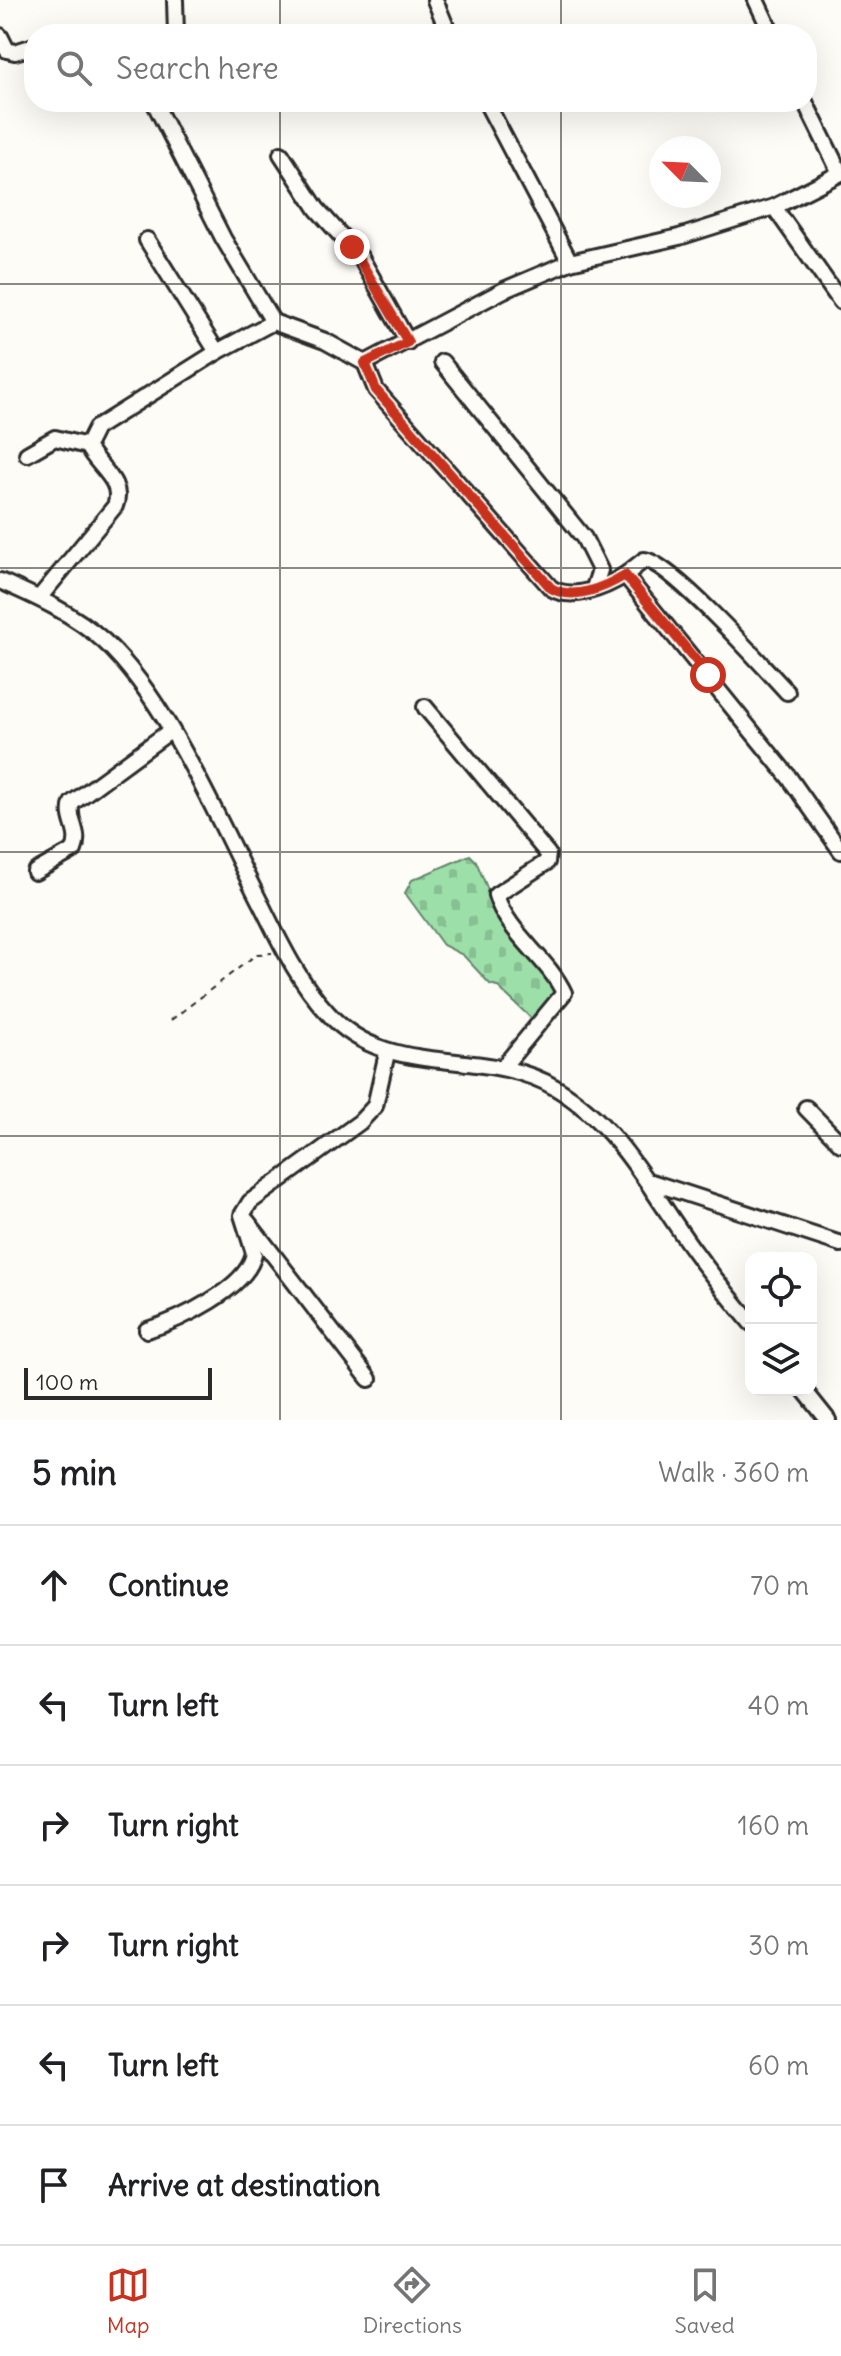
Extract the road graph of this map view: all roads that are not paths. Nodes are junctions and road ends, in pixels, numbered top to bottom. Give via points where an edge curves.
1 (175, 0) edge
2 (435, 0) edge
3 (756, 0) edge
4 (176, 24) edge
5 (445, 24) edge
6 (767, 24) edge
7 (0, 36) edge
8 (24, 49) edge
9 (159, 112) edge
10 (491, 112) edge
11 (810, 112) edge
12 (281, 154) dead end
13 (840, 173) edge
14 (774, 207) junction
15 (147, 240) dead end
16 (570, 262) junction
17 (841, 302) edge
18 (273, 322) junction
19 (408, 342) junction
20 (217, 352) junction
21 (442, 362) dead end
22 (365, 363) junction
23 (87, 446) junction
24 (27, 454) dead end
25 (625, 575) junction
26 (0, 581) edge
27 (594, 588) junction
28 (39, 598) junction
29 (787, 692) dead end
30 (425, 707) dead end
31 (170, 731) junction
32 (841, 851) edge
33 (35, 872) dead end
34 (387, 1053) junction
35 (503, 1067) junction
36 (806, 1108) dead end
37 (841, 1144) edge
38 (651, 1182) junction
39 (242, 1215) junction
40 (841, 1244) edge
41 (745, 1315) edge
42 (147, 1330) dead end
43 (369, 1379) dead end
44 (809, 1396) edge
45 (828, 1420) edge

1 - 4 street
2 - 5 street
3 - 6 street
7 - 8 street via 7,50
9 - 18 street
10 - 16 street
11 - 13 street
12 - 19 street via 317,209 361,258
13 - 14 street
14 - 16 street via 679,237
14 - 17 street
15 - 20 street
16 - 19 street via 504,290
18 - 20 street
18 - 22 street
19 - 22 street
20 - 23 street via 108,418
21 - 27 street via 584,538 600,570
22 - 27 street via 376,390 551,588 563,595
23 - 24 street via 55,438
23 - 28 street via 119,495
25 - 27 street
25 - 29 street via 644,560 655,563 709,610
25 - 32 street via 796,786
26 - 28 street
28 - 31 street via 103,640 145,690
30 - 35 street via 548,854 547,862 496,895 564,993
31 - 33 street via 72,803 74,850
31 - 34 street via 304,985 348,1032
34 - 35 street
34 - 39 street via 375,1106 259,1193
35 - 38 street via 557,1088 610,1132
36 - 37 street
38 - 40 street
38 - 41 street via 695,1252
39 - 42 street via 254,1253 247,1271 205,1304
39 - 43 street
44 - 45 street

